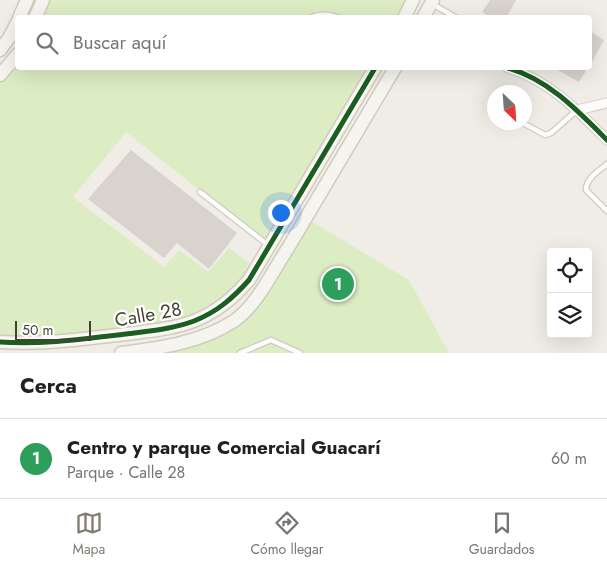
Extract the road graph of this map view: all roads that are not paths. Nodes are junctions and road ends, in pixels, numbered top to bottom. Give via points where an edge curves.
1 (27, 0) edge
2 (43, 0) edge
3 (413, 0) edge
4 (432, 2) edge
5 (21, 15) edge
6 (36, 15) edge
7 (316, 15) edge
8 (333, 15) edge
9 (406, 15) edge
10 (425, 15) edge
11 (452, 15) edge
12 (15, 28) edge
13 (0, 50) edge
14 (15, 58) edge
15 (374, 70) edge
16 (394, 70) edge
17 (513, 70) edge
18 (0, 75) edge
19 (607, 103) edge
20 (577, 110) junction
21 (532, 128) edge
22 (607, 140) edge
23 (607, 164) edge
24 (200, 192) dead end
25 (607, 211) edge
26 (270, 246) junction
27 (0, 342) edge
28 (121, 353) edge
29 (240, 353) edge
30 (300, 353) edge

1 - 5 street
2 - 6 street
3 - 9 street
4 - 10 street
4 - 11 lane
7 - 8 lane
12 - 13 street
14 - 18 street
15 - 26 street, Calle 28
16 - 28 street, Calle 28 via 251,304 235,320 200,338
17 - 20 street via 535,79
19 - 20 street
20 - 21 lane via 551,133 545,134
20 - 22 street
23 - 25 lane via 586,185 586,190
24 - 26 lane
26 - 27 street, Calle 28 via 249,280 236,294 222,306 194,321 141,332 57,342
29 - 30 lane via 271,340

